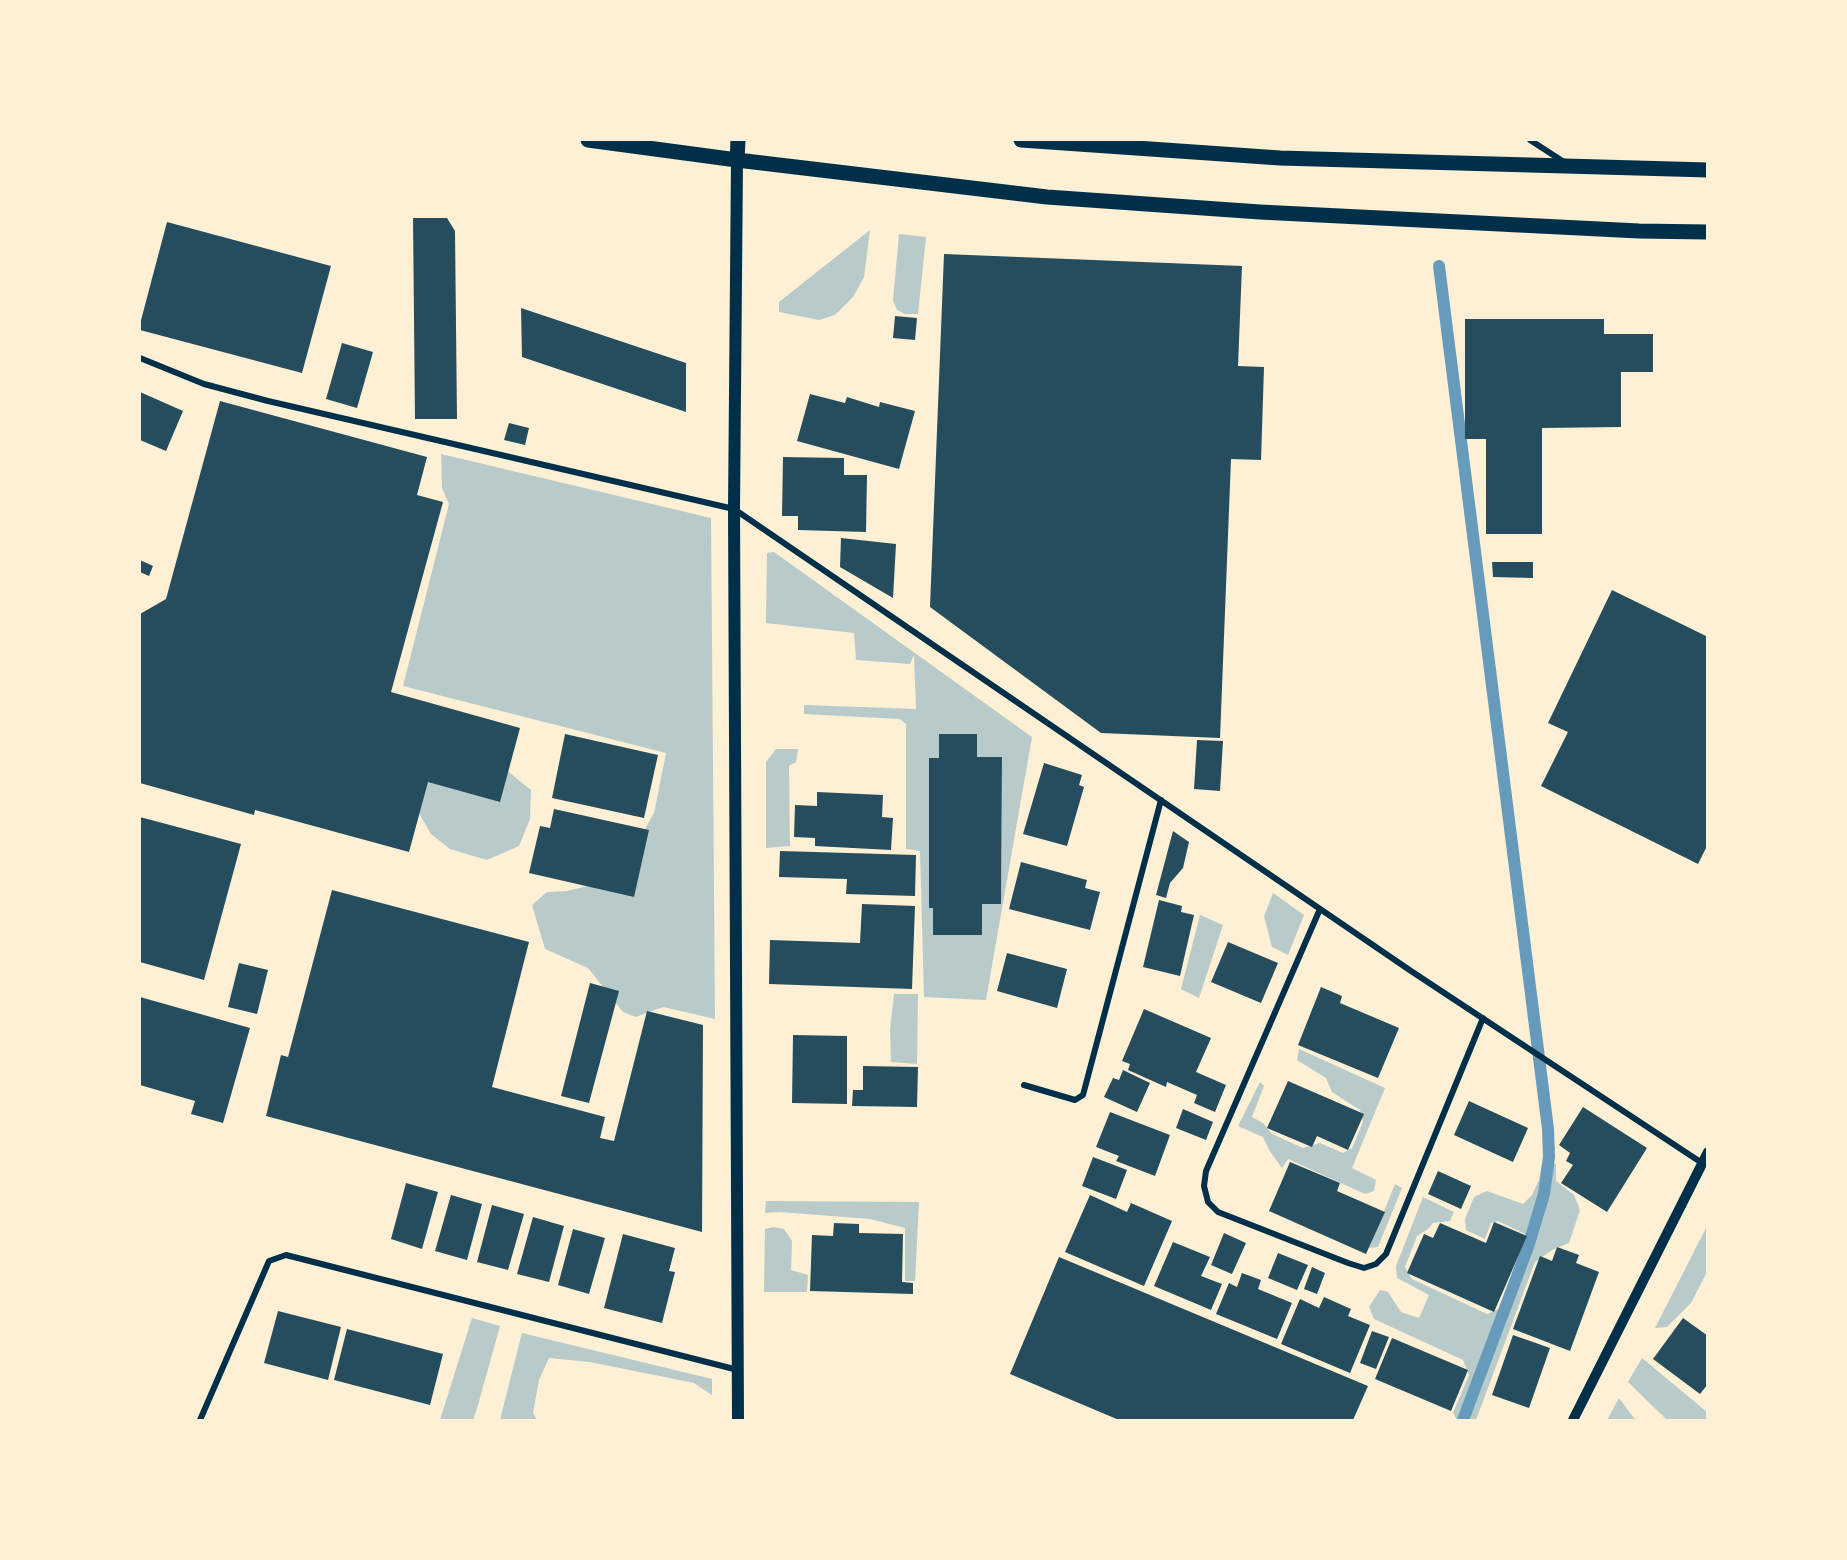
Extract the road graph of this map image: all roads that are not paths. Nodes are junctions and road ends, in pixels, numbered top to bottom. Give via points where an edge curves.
1 (588, 140) edge
2 (738, 140) edge
3 (1020, 140) edge
4 (1530, 140) edge
5 (737, 160) junction
6 (1570, 166) junction
7 (1707, 170) edge
8 (1707, 232) edge
9 (140, 358) edge
10 (734, 509) junction
11 (1161, 800) junction
12 (1320, 909) junction
13 (1483, 1018) junction
14 (1024, 1085) dead end
15 (1707, 1152) edge
16 (1702, 1163) junction
17 (738, 1370) junction
18 (200, 1420) edge
19 (738, 1420) edge
20 (1573, 1420) edge

1 - 5 main road
2 - 5 main road
3 - 6 main road via 1280,158
4 - 6 street
5 - 8 main road via 1071,199 1260,212
5 - 10 main road
6 - 7 main road
9 - 10 street via 204,384 268,401
10 - 11 street
10 - 17 main road
11 - 12 street
11 - 14 street via 1083,1095 1075,1100
12 - 13 street
12 - 13 street via 1206,1171 1203,1186 1208,1202 1218,1212 1348,1263 1364,1268 1376,1264 1386,1254
13 - 16 street
15 - 16 street
16 - 20 street
17 - 18 street via 286,1255 268,1261
17 - 19 main road

